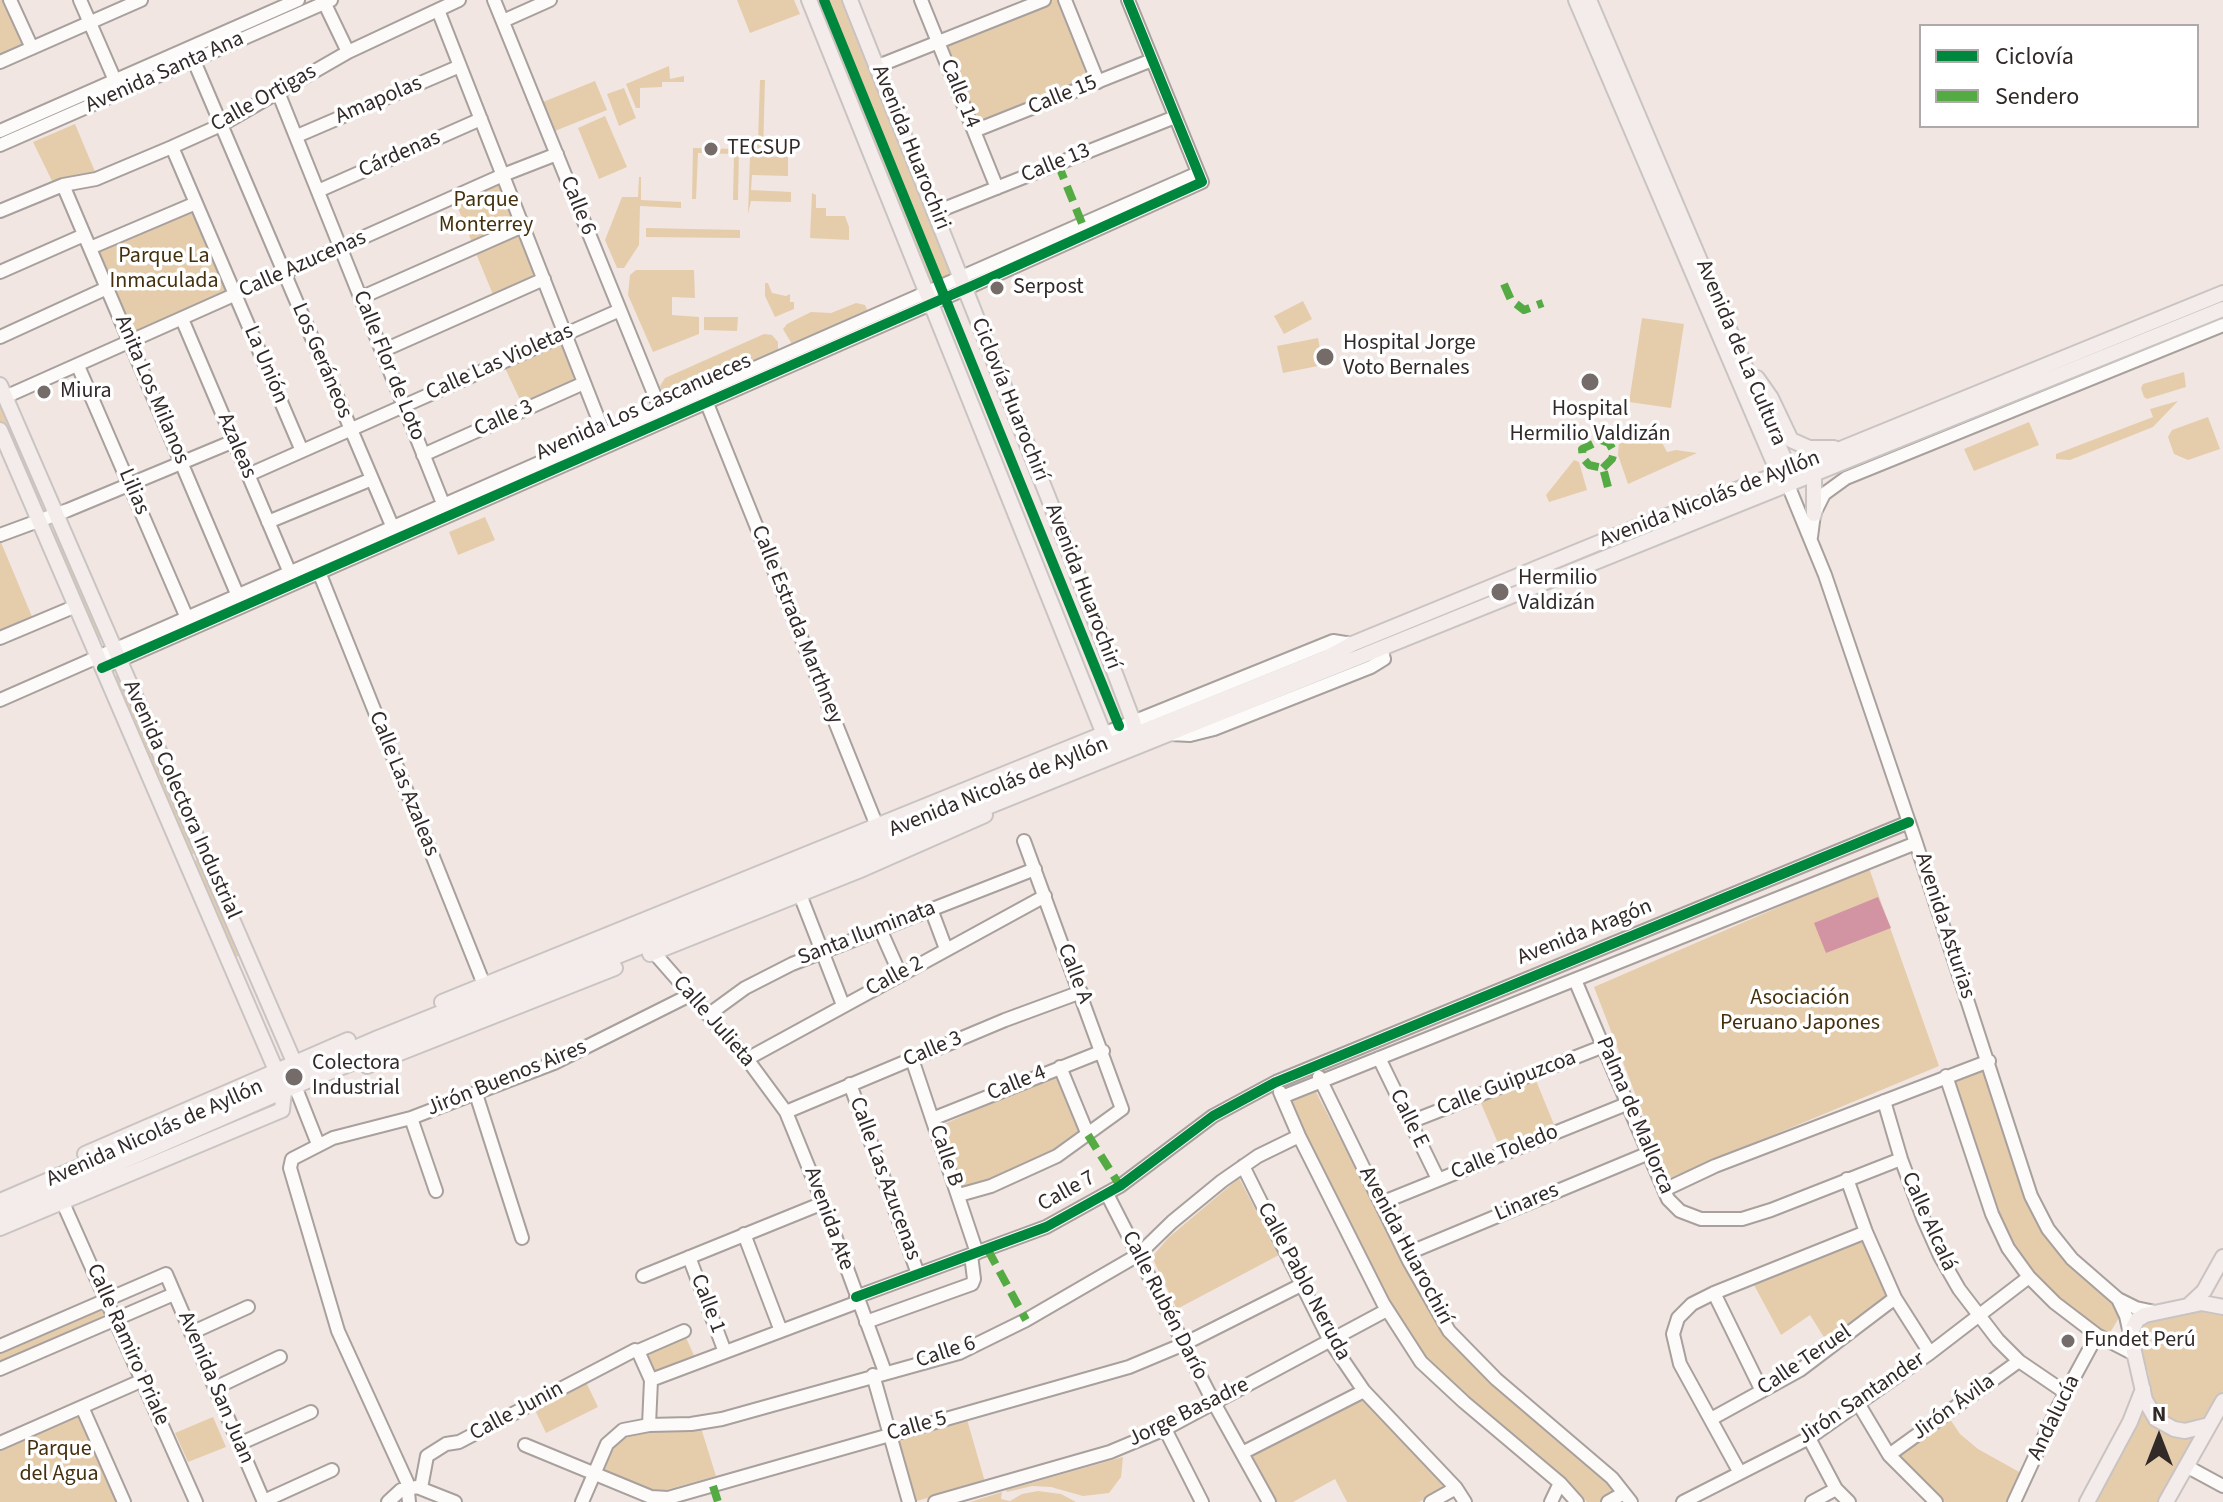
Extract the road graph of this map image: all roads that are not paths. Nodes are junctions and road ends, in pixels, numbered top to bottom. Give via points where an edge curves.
1 (10, 0) edge
2 (80, 0) edge
3 (141, 0) edge
4 (298, 0) edge
5 (459, 0) edge
6 (494, 0) edge
7 (550, 0) edge
8 (809, 0) edge
9 (850, 0) edge
10 (921, 0) edge
11 (1044, 0) edge
12 (1065, 0) edge
13 (1128, 0) edge
14 (1576, 0) edge
15 (1589, 0) edge
16 (326, 1) edge
17 (438, 10) junction
18 (503, 21) junction
19 (90, 23) junction
20 (938, 42) junction
21 (32, 48) junction
22 (348, 52) junction
23 (1152, 60) junction
24 (194, 61) junction
25 (0, 62) edge
26 (460, 66) junction
27 (878, 66) junction
28 (1098, 82) junction
29 (118, 86) junction
30 (278, 92) junction
31 (1175, 117) junction
32 (481, 119) junction
33 (221, 125) junction
34 (0, 131) edge
35 (974, 131) junction
36 (297, 136) junction
37 (0, 145) edge
38 (172, 147) junction
39 (557, 154) junction
40 (503, 175) junction
41 (63, 185) junction
42 (997, 188) junction
43 (318, 191) junction
44 (1669, 200) junction
45 (196, 203) junction
46 (0, 211) edge
47 (936, 212) junction
48 (523, 226) junction
49 (84, 235) junction
50 (90, 248) junction
51 (340, 248) junction
52 (0, 272) edge
53 (284, 273) junction
54 (544, 279) junction
55 (107, 288) junction
56 (964, 288) junction
57 (2223, 293) edge
58 (235, 296) junction
59 (360, 298) junction
60 (931, 303) junction
61 (2223, 309) edge
62 (620, 310) junction
63 (182, 319) junction
64 (2223, 325) edge
65 (565, 335) junction
66 (0, 337) edge
67 (130, 342) junction
68 (382, 351) junction
69 (1745, 365) junction
70 (78, 366) junction
71 (584, 383) junction
72 (3, 391) edge
73 (704, 398) junction
74 (404, 406) junction
75 (661, 411) junction
76 (351, 429) junction
77 (0, 430) edge
78 (605, 436) junction
79 (234, 441) junction
80 (1846, 447) junction
81 (302, 451) junction
82 (423, 455) junction
83 (182, 462) junction
84 (1814, 474) junction
85 (248, 475) junction
86 (1785, 476) junction
87 (372, 479) junction
88 (130, 484) junction
89 (444, 506) junction
90 (56, 514) junction
91 (1814, 514) junction
92 (39, 520) junction
93 (268, 522) junction
94 (393, 528) junction
95 (0, 535) edge
96 (1811, 537) junction
97 (317, 568) junction
98 (290, 573) junction
99 (238, 596) junction
100 (76, 606) junction
101 (187, 618) junction
102 (0, 638) edge
103 (1352, 644) junction
104 (1382, 654) junction
105 (118, 655) junction
106 (100, 662) junction
107 (1235, 694) junction
108 (0, 700) edge
109 (1136, 733) junction
110 (1170, 734) junction
111 (1108, 745) junction
112 (1909, 822) junction
113 (883, 841) junction
114 (1024, 841) dead end
115 (1916, 843) junction
116 (203, 851) junction
117 (184, 859) junction
118 (1035, 869) junction
119 (798, 889) junction
120 (1045, 896) junction
121 (931, 909) junction
122 (880, 929) junction
123 (646, 944) junction
124 (946, 949) junction
125 (822, 952) junction
126 (248, 953) junction
127 (228, 962) junction
128 (900, 974) junction
129 (1575, 980) junction
130 (1081, 992) junction
131 (488, 995) junction
132 (690, 995) junction
133 (843, 1005) junction
134 (708, 1015) junction
135 (1604, 1046) junction
136 (1103, 1051) junction
137 (1379, 1058) junction
138 (747, 1059) junction
139 (912, 1059) junction
140 (1989, 1061) junction
141 (1314, 1066) junction
142 (1060, 1067) junction
143 (339, 1068) junction
144 (1946, 1076) junction
145 (290, 1077) junction
146 (1321, 1081) junction
147 (1276, 1082) junction
148 (850, 1084) junction
149 (476, 1094) junction
150 (1282, 1097) junction
151 (1884, 1101) junction
152 (1629, 1103) junction
153 (786, 1112) junction
154 (411, 1118) junction
155 (932, 1119) junction
156 (198, 1121) junction
157 (1410, 1122) junction
158 (1088, 1135) junction
159 (1299, 1136) junction
160 (318, 1144) junction
161 (1649, 1153) junction
162 (1901, 1159) junction
163 (1243, 1166) junction
164 (1438, 1179) junction
165 (1847, 1179) junction
166 (1686, 1180) junction
167 (1664, 1190) junction
168 (0, 1191) edge
169 (436, 1191) dead end
170 (1107, 1194) junction
171 (959, 1195) junction
172 (60, 1196) junction
173 (0, 1201) edge
174 (823, 1203) junction
175 (1381, 1203) junction
176 (1686, 1213) junction
177 (0, 1215) edge
178 (0, 1228) edge
179 (1866, 1232) junction
180 (744, 1234) junction
181 (522, 1238) dead end
182 (974, 1254) junction
183 (1406, 1254) junction
184 (1138, 1255) junction
185 (689, 1257) junction
186 (2223, 1257) edge
187 (918, 1274) junction
188 (643, 1276) dead end
189 (2029, 1277) junction
190 (1301, 1285) junction
191 (1714, 1293) junction
192 (174, 1294) junction
193 (1895, 1298) junction
194 (107, 1299) junction
195 (2118, 1299) junction
196 (857, 1300) junction
197 (2188, 1306) junction
198 (248, 1307) dead end
199 (2223, 1307) edge
200 (1387, 1310) junction
201 (2155, 1312) junction
202 (1979, 1317) junction
203 (116, 1318) junction
204 (866, 1322) junction
205 (684, 1331) dead end
206 (781, 1331) junction
207 (191, 1333) junction
208 (2130, 1334) junction
209 (2097, 1335) junction
210 (1330, 1341) junction
211 (1184, 1344) junction
212 (0, 1346) edge
213 (637, 1350) junction
214 (725, 1352) junction
215 (1930, 1353) junction
216 (2132, 1353) junction
217 (280, 1357) dead end
218 (2019, 1361) junction
219 (0, 1369) edge
220 (879, 1374) junction
221 (143, 1380) junction
222 (651, 1380) junction
223 (215, 1388) junction
224 (2143, 1389) junction
225 (1364, 1391) junction
226 (1762, 1391) junction
227 (2066, 1393) junction
228 (2223, 1401) edge
229 (1214, 1403) junction
230 (1858, 1403) junction
231 (82, 1407) junction
232 (311, 1412) dead end
233 (1711, 1419) junction
234 (2216, 1420) edge
235 (649, 1425) junction
236 (1165, 1429) junction
237 (891, 1435) junction
238 (1809, 1438) junction
239 (0, 1443) edge
240 (239, 1444) junction
241 (525, 1445) dead end
242 (1242, 1453) junction
243 (1889, 1455) junction
244 (2186, 1466) junction
245 (332, 1470) dead end
246 (593, 1473) junction
247 (1740, 1473) junction
248 (1560, 1483) junction
249 (2223, 1486) edge
250 (414, 1488) junction
251 (1456, 1488) junction
252 (1836, 1489) junction
253 (1627, 1497) edge
254 (124, 1502) edge
255 (196, 1502) edge
256 (264, 1502) edge
257 (388, 1502) edge
258 (409, 1502) edge
259 (455, 1502) edge
260 (582, 1502) edge
261 (909, 1502) edge
262 (935, 1502) edge
263 (1202, 1502) edge
264 (1269, 1502) edge
265 (1431, 1502) edge
266 (1465, 1502) edge
267 (1551, 1502) edge
268 (1577, 1502) edge
269 (1608, 1502) edge
270 (1683, 1502) edge
271 (1812, 1502) edge
272 (1849, 1502) edge
273 (1936, 1502) edge
274 (2014, 1502) edge
275 (2087, 1502) edge
276 (2166, 1502) edge

1 - 21 street
2 - 19 street
3 - 19 street
4 - 29 street, Avenida Santa Ana
5 - 17 street, Calle Ortigas
6 - 18 street, Calle 6
7 - 18 street
8 - 60 main road, Avenida Huarochiri
9 - 27 main road, Avenida Huarochiri
10 - 20 street, Calle 14
11 - 20 street
12 - 28 street
13 - 23 street
14 - 44 main road, Avenida de La Cultura
15 - 44 main road, Avenida de La Cultura
16 - 22 street
16 - 24 street, Avenida Santa Ana
17 - 22 street, Calle Ortigas
17 - 26 street
18 - 39 street, Calle 6
19 - 21 street
19 - 29 street
20 - 27 street
20 - 35 street, Calle 14
21 - 25 street
22 - 30 street, Calle Ortigas
23 - 28 street, Calle 15
23 - 31 street
24 - 29 street, Avenida Santa Ana
24 - 33 street, Los Geráneos
26 - 32 street
26 - 36 street, Amapolas
27 - 47 main road, Avenida Huarochiri
28 - 35 street, Calle 15
29 - 34 street, Avenida Santa Ana
29 - 37 street, Avenida Santa Ana
30 - 33 street, Calle Ortigas
30 - 36 street, Calle Flor de Loto
31 - 42 street, Calle 13
31 - 56 street, Avenida Los Cascanueces via 1200,178
32 - 40 street
32 - 43 street, Cárdenas
33 - 38 street, Calle Ortigas
33 - 53 street, Los Geráneos
35 - 42 street, Calle 14
36 - 43 street, Calle Flor de Loto
38 - 41 street, Calle Ortigas via 96,179
38 - 45 street, La Unión
39 - 40 street, Calle Azucenas
39 - 62 street, Calle 6
40 - 48 street
40 - 51 street, Calle Azucenas
41 - 46 street, Calle Ortigas
41 - 49 street, Anita Los Milanos
42 - 47 street, Calle 13
43 - 51 street, Calle Flor de Loto
44 - 69 main road, Avenida de La Cultura
44 - 86 main road, Avenida de La Cultura
45 - 50 street
45 - 58 street, La Unión
47 - 56 main road, Avenida Huarochiri
48 - 54 street
48 - 59 street
49 - 50 street, Anita Los Milanos
49 - 52 street
50 - 55 street, Anita Los Milanos
51 - 53 street, Calle Azucenas
51 - 59 street, Calle Flor de Loto
53 - 58 street, Calle Azucenas
53 - 76 street, Los Geráneos
54 - 65 street
54 - 68 street
55 - 66 street
55 - 67 street, Anita Los Milanos
56 - 60 street, Avenida Los Cascanueces
56 - 109 main road, Avenida Huarochirí
57 - 80 main road, Avenida Nicolás de Ayllón
58 - 63 street, Calle Azucenas
58 - 81 street, La Unión
59 - 68 street, Calle Flor de Loto
60 - 73 street, Avenida Los Cascanueces
60 - 111 main road, Avenida Huarochirí
61 - 84 main road, Avenida Nicolás de Ayllón
62 - 65 street, Calle Las Violetas
62 - 75 street, Calle 6
63 - 67 street, Calle Azucenas
63 - 79 street, Azaleas
64 - 91 street, Avenida Nicolás de Ayllón via 1846,478 1824,494
65 - 71 street
65 - 74 street, Calle Las Violetas
67 - 70 street, Calle Azucenas
67 - 83 street, Anita Los Milanos
68 - 74 street, Calle Flor de Loto
69 - 80 main road via 1771,398 1791,440 1809,448
69 - 86 main road, Avenida de La Cultura
70 - 72 street, Calle Azucenas
70 - 88 street, Lilias
71 - 78 street
71 - 82 street, Calle 3
72 - 90 main road, Avenida Colectora Industrial
73 - 75 street, Avenida Los Cascanueces
73 - 97 street, Avenida Los Cascanueces
73 - 113 street, Calle Estrada Marthney
74 - 76 street, Calle Las Violetas
74 - 82 street, Calle Flor de Loto
75 - 78 street, Avenida Los Cascanueces
76 - 81 street, Calle Las Violetas
76 - 87 street, Los Geráneos
77 - 92 main road, Avenida Colectora Industrial
78 - 89 street, Avenida Los Cascanueces
79 - 83 street
79 - 85 street, Azaleas
80 - 86 main road, Avenida Nicolás de Ayllón
81 - 85 street, Calle Las Violetas
82 - 89 street, Calle Flor de Loto
83 - 88 street
83 - 99 street, Anita Los Milanos
84 - 86 main road, Avenida Nicolás de Ayllón
84 - 91 main road
85 - 93 street, Azaleas
86 - 96 street, Avenida Asturias
86 - 103 main road, Avenida Nicolás de Ayllón via 1630,530
86 - 104 main road, Avenida Nicolás de Ayllón
87 - 93 street
87 - 94 street, Los Geráneos
88 - 90 street
88 - 101 street, Lilias
89 - 94 street, Avenida Los Cascanueces
90 - 92 street
90 - 105 main road, Avenida Colectora Industrial
91 - 96 street
92 - 95 street
92 - 100 main road, Avenida Colectora Industrial
93 - 98 street, Azaleas
94 - 97 street, Avenida Los Cascanueces
96 - 112 street, Avenida Asturias
97 - 98 street, Avenida Los Cascanueces
97 - 105 street, Avenida Los Cascanueces
97 - 131 street, Calle Las Azaleas
98 - 99 street, Avenida Los Cascanueces
99 - 101 street, Avenida Los Cascanueces
100 - 102 street
100 - 106 main road, Avenida Colectora Industrial
101 - 105 street, Avenida Los Cascanueces
103 - 107 main road, Avenida Nicolás de Ayllón
103 - 107 street, Avenida Nicolás de Ayllón via 1333,641
104 - 107 main road, Avenida Nicolás de Ayllón
104 - 110 street, Avenida Nicolás de Ayllón via 1371,667 1214,729
105 - 106 street, Avenida Los Cascanueces
105 - 116 main road, Avenida Colectora Industrial
106 - 108 street, Avenida Los Cascanueces
106 - 117 main road, Avenida Colectora Industrial
107 - 109 main road, Avenida Nicolás de Ayllón
107 - 110 main road, Avenida Nicolás de Ayllón
109 - 110 main road, Avenida Nicolás de Ayllón
109 - 111 main road, Avenida Nicolás de Ayllón
111 - 113 main road, Avenida Nicolás de Ayllón
111 - 113 main road, Avenida Nicolás de Ayllón via 1018,793
112 - 115 street, Avenida Asturias
112 - 141 street, Avenida Aragón
113 - 119 main road, Avenida Nicolás de Ayllón
113 - 123 main road, Avenida Nicolás de Ayllón
113 - 131 main road, Avenida Nicolás de Ayllón
114 - 118 street, Calle A
115 - 129 street, Avenida Aragón
115 - 140 street, Avenida Asturias
116 - 117 main road
116 - 126 main road, Avenida Colectora Industrial
117 - 127 main road, Avenida Colectora Industrial
118 - 120 street, Calle A
118 - 121 street, Santa Iluminata
119 - 123 main road, Avenida Nicolás de Ayllón
119 - 125 street
120 - 124 street, Calle 2
120 - 130 street, Calle A
121 - 122 street, Santa Iluminata
121 - 124 street
122 - 125 street, Santa Iluminata
122 - 128 street
123 - 131 main road, Avenida Nicolás de Ayllón
123 - 132 street, Calle Julieta
123 - 143 main road via 374,1065
124 - 128 street, Calle 2
125 - 133 street
125 - 134 street, Santa Iluminata via 765,976
126 - 127 main road
126 - 145 main road, Avenida Colectora Industrial
127 - 145 main road, Avenida Colectora Industrial
128 - 133 street, Calle 2
129 - 135 street, Palma de Mallorca
129 - 137 street, Avenida Aragón
130 - 136 street, Calle A
130 - 139 street, Calle 3
131 - 143 main road, Avenida Nicolás de Ayllón
131 - 145 main road, Avenida Nicolás de Ayllón
132 - 134 street, Calle Julieta
132 - 149 street, Jirón Buenos Aires via 567,1057
133 - 138 street, Calle 2
134 - 138 street, Calle Julieta
135 - 152 street, Palma de Mallorca
135 - 157 street, Calle Guipuzcoa
136 - 142 street, Calle 4
136 - 158 street, Calle A via 1122,1109
137 - 146 street, Avenida Aragón
137 - 157 street, Calle E
138 - 153 street, Calle Julieta
139 - 148 street, Calle 3
139 - 155 street, Calle B
140 - 144 street
140 - 195 street, Avenida Asturias via 2031,1196 2048,1229 2072,1259
141 - 146 street, Avenida Huarochirí
141 - 147 street, Avenida Aragón
142 - 155 street, Calle 4
142 - 158 street
143 - 145 main road, Avenida Nicolás de Ayllón
144 - 151 street
144 - 189 street via 1992,1214
145 - 156 main road, Avenida Nicolás de Ayllón
145 - 160 street
145 - 168 main road, Avenida Nicolás de Ayllón
145 - 172 main road, Avenida Nicolás de Ayllón via 282,1110
146 - 150 street, Avenida Aragón
146 - 175 street, Avenida Huarochirí
147 - 150 street, Avenida Huarochirí
147 - 170 street, Calle 7 via 1213,1116
148 - 153 street, Calle 3
148 - 187 street, Calle Las Azucenas
149 - 154 street, Jirón Buenos Aires
149 - 181 street
150 - 159 street, Avenida Huarochirí
151 - 162 street, Calle Alcalá
151 - 166 street
152 - 161 street, Palma de Mallorca
152 - 164 street, Calle Toledo
153 - 174 street, Avenida Ate
154 - 160 street, Jirón Buenos Aires
154 - 169 street
155 - 171 street, Calle B
156 - 172 main road, Avenida Nicolás de Ayllón
156 - 173 main road, Avenida Nicolás de Ayllón
157 - 164 street, Calle E
158 - 171 street via 1026,1172
159 - 163 street, Calle 6
159 - 200 street, Avenida Huarochirí
160 - 250 street via 292,1159 290,1168 338,1331
161 - 167 street, Palma de Mallorca
161 - 183 street, Linares
162 - 165 street, Palma de Mallorca
162 - 202 street, Calle Alcalá via 1940,1256
163 - 184 street, Calle 6
163 - 190 street, Calle Pablo Neruda
164 - 175 street, Calle Toledo
165 - 176 street, Palma de Mallorca via 1742,1219 1701,1219
165 - 179 street
166 - 167 street
166 - 176 street
167 - 176 street, Palma de Mallorca
170 - 182 street, Calle 7 via 1046,1227
170 - 184 street, Calle Rubén Darío
171 - 182 street, Calle B
172 - 177 main road, Avenida Nicolás de Ayllón
172 - 178 main road, Avenida Nicolás de Ayllón
172 - 194 street, Calle Ramiro Priale
174 - 180 street
174 - 196 street, Avenida Ate
175 - 183 street, Avenida Huarochirí
179 - 191 street
179 - 193 street
180 - 185 street
180 - 206 street
182 - 187 street, Calle 7
182 - 204 street via 972,1284
183 - 253 street, Avenida Huarochirí via 1449,1331
184 - 211 street, Calle Rubén Darío
184 - 220 street, Calle 6 via 959,1353
185 - 188 street
185 - 214 street, Calle 1
186 - 197 main road via 2204,1291
187 - 196 street, Calle 7
189 - 202 street, Jirón Santander
189 - 209 street
190 - 210 street, Calle Pablo Neruda
190 - 211 street, Calle 5
191 - 226 street
191 - 233 street via 1678,1318 1673,1334 1680,1364
192 - 194 street, Avenida San Juan via 166,1274
192 - 203 street
192 - 207 street, Avenida San Juan
193 - 215 street
193 - 226 street, Calle Teruel via 1800,1370
194 - 203 street, Calle Ramiro Priale
194 - 212 street
195 - 201 street, Avenida Asturias
195 - 208 street
196 - 204 street, Avenida Ate
196 - 206 street, Calle 7
197 - 199 main road
197 - 201 main road
198 - 207 street
200 - 210 street, Jorge Basadre
200 - 248 street, Avenida Huarochirí via 1435,1377
201 - 208 main road via 2137,1320
202 - 215 street, Jirón Santander
202 - 218 street, Calle Alcalá
203 - 219 street
203 - 221 street, Calle Ramiro Priale
204 - 220 street, Avenida Ate
205 - 213 street
206 - 214 street, Calle 7
207 - 223 street, Avenida San Juan
208 - 216 main road
209 - 216 street
209 - 227 street, Andalucía
210 - 225 street, Calle Pablo Neruda
210 - 229 street, Jorge Basadre
211 - 229 street, Calle Rubén Darío
211 - 237 street, Calle 5 via 1129,1367
213 - 222 street
213 - 250 street, Calle Junin via 446,1444 427,1456
214 - 222 street, Calle 7
215 - 230 street, Jirón Santander
216 - 224 main road
217 - 223 street
218 - 227 street, Calle Alcalá
218 - 243 street, Jirón Ávila
220 - 235 street, Calle 6 via 722,1419
220 - 237 street, Avenida Ate
221 - 231 street
221 - 255 street, Calle Ramiro Priale
222 - 235 street
223 - 240 street, Avenida San Juan
224 - 234 main road via 2149,1410 2164,1425 2185,1431
224 - 275 main road
225 - 242 street
225 - 251 street, Calle Pablo Neruda
226 - 233 street, Calle Teruel
227 - 274 street, Andalucía
228 - 234 main road
229 - 236 street, Jorge Basadre
229 - 242 street, Calle Rubén Darío
230 - 238 street, Jirón Santander
230 - 243 street
231 - 239 street
231 - 254 street
232 - 240 street
233 - 247 street
234 - 244 main road
235 - 246 street, Calle 6 via 623,1430 611,1439
236 - 262 street, Jorge Basadre via 1110,1452
236 - 263 street
237 - 246 street, Calle 5 via 668,1498 651,1497
237 - 261 street, Avenida Ate
238 - 247 street, Jirón Santander
238 - 252 street
240 - 256 street, Avenida San Juan
241 - 246 street, Calle 5
242 - 264 street, Calle Rubén Darío
243 - 273 street
244 - 249 street
244 - 276 main road
245 - 256 street
246 - 260 street, Calle 6
247 - 270 street, Jirón Santander
248 - 267 street
248 - 268 street, Avenida Huarochirí
250 - 257 street via 396,1493
250 - 258 street
250 - 259 street
251 - 265 street
251 - 266 street, Calle Pablo Neruda
252 - 271 street
252 - 272 street
253 - 269 street

